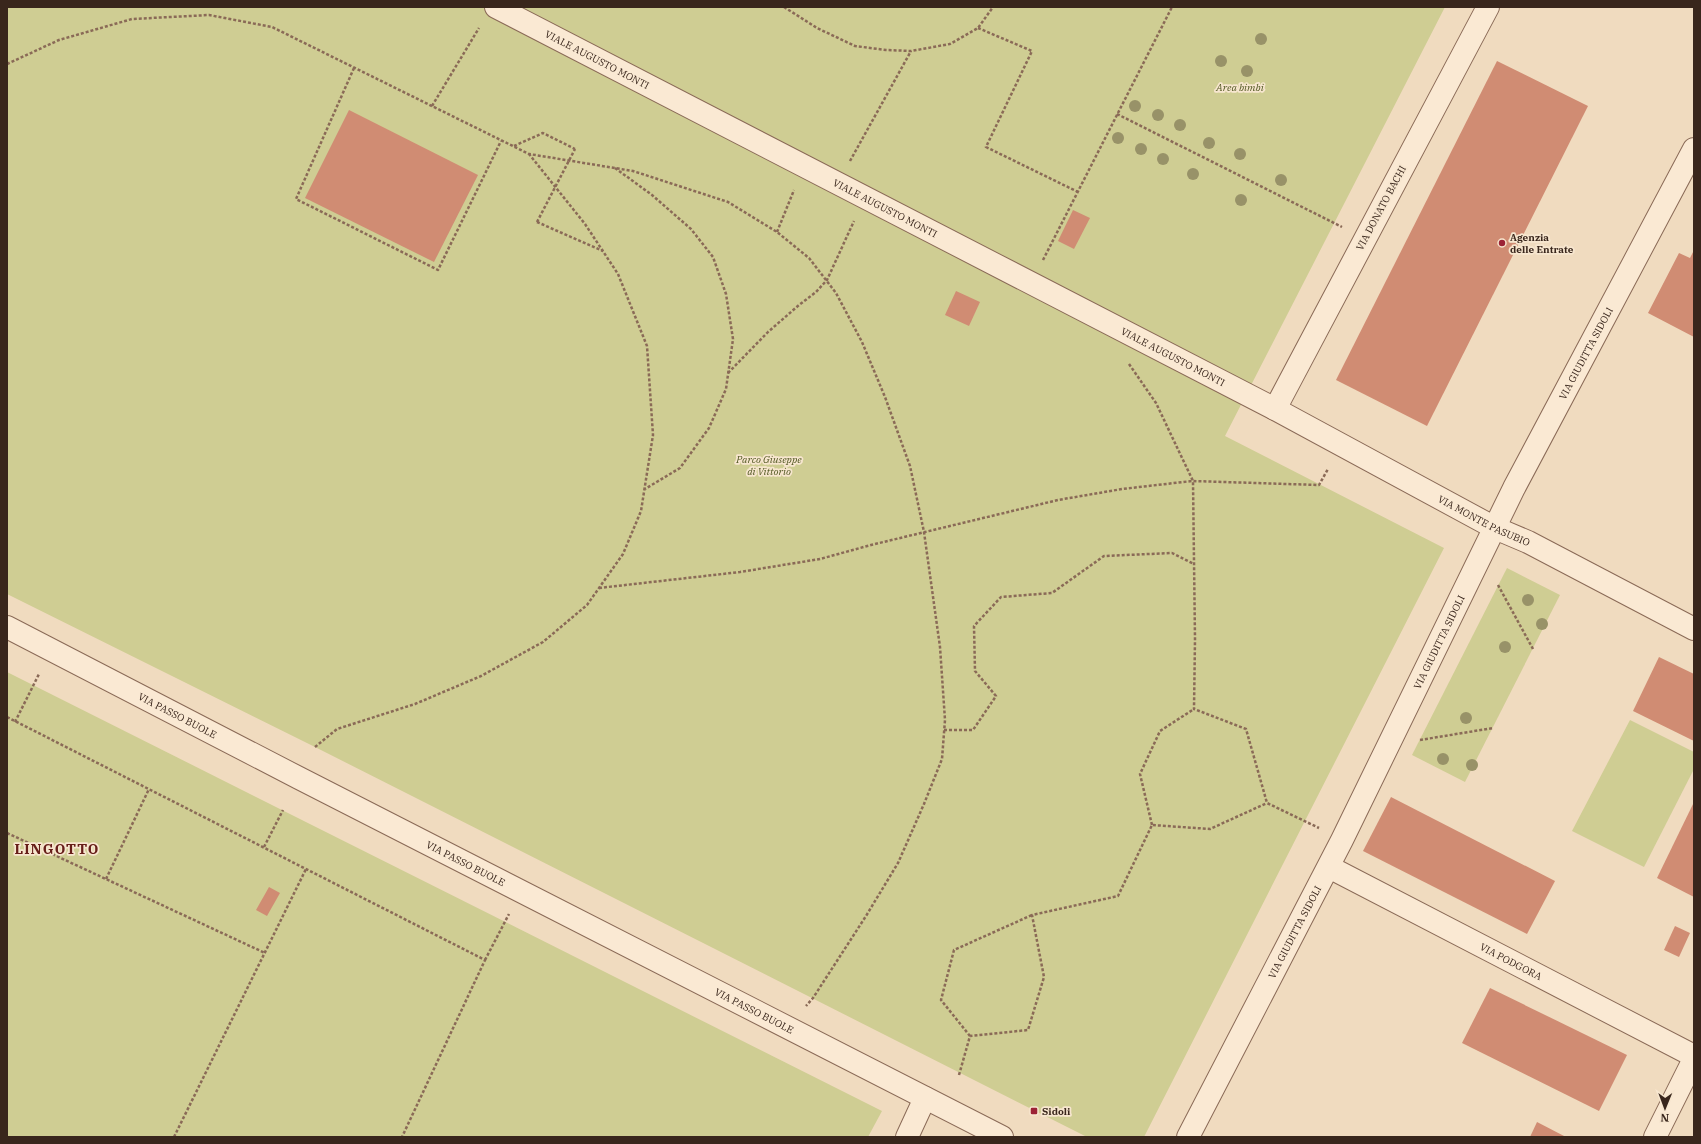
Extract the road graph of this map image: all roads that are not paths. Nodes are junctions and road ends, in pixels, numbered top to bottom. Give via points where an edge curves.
1 (496, 7) edge
2 (1488, 7) edge
3 (1694, 149) edge
4 (1275, 409) junction
5 (1495, 528) junction
6 (7, 627) edge
7 (1694, 629) edge
8 (1329, 867) junction
9 (1694, 1056) edge
10 (1694, 1059) edge
11 (926, 1098) junction
12 (906, 1137) edge
13 (1002, 1137) edge
14 (1188, 1137) edge
15 (1655, 1137) edge

1 - 4 street, VIALE AUGUSTO MONTI
2 - 4 street, VIA DONATO BACHI
3 - 5 street, VIA GIUDITTA SIDOLI
4 - 5 street, VIA MONTE PASUBIO
5 - 7 street, VIA MONTE PASUBIO via 1528,542
5 - 8 street, VIA GIUDITTA SIDOLI
6 - 11 street, VIA PASSO BUOLE
8 - 9 street, VIA PODGORA
8 - 14 street, VIA GIUDITTA SIDOLI
10 - 15 street
11 - 12 street
11 - 13 street, VIA PASSO BUOLE

